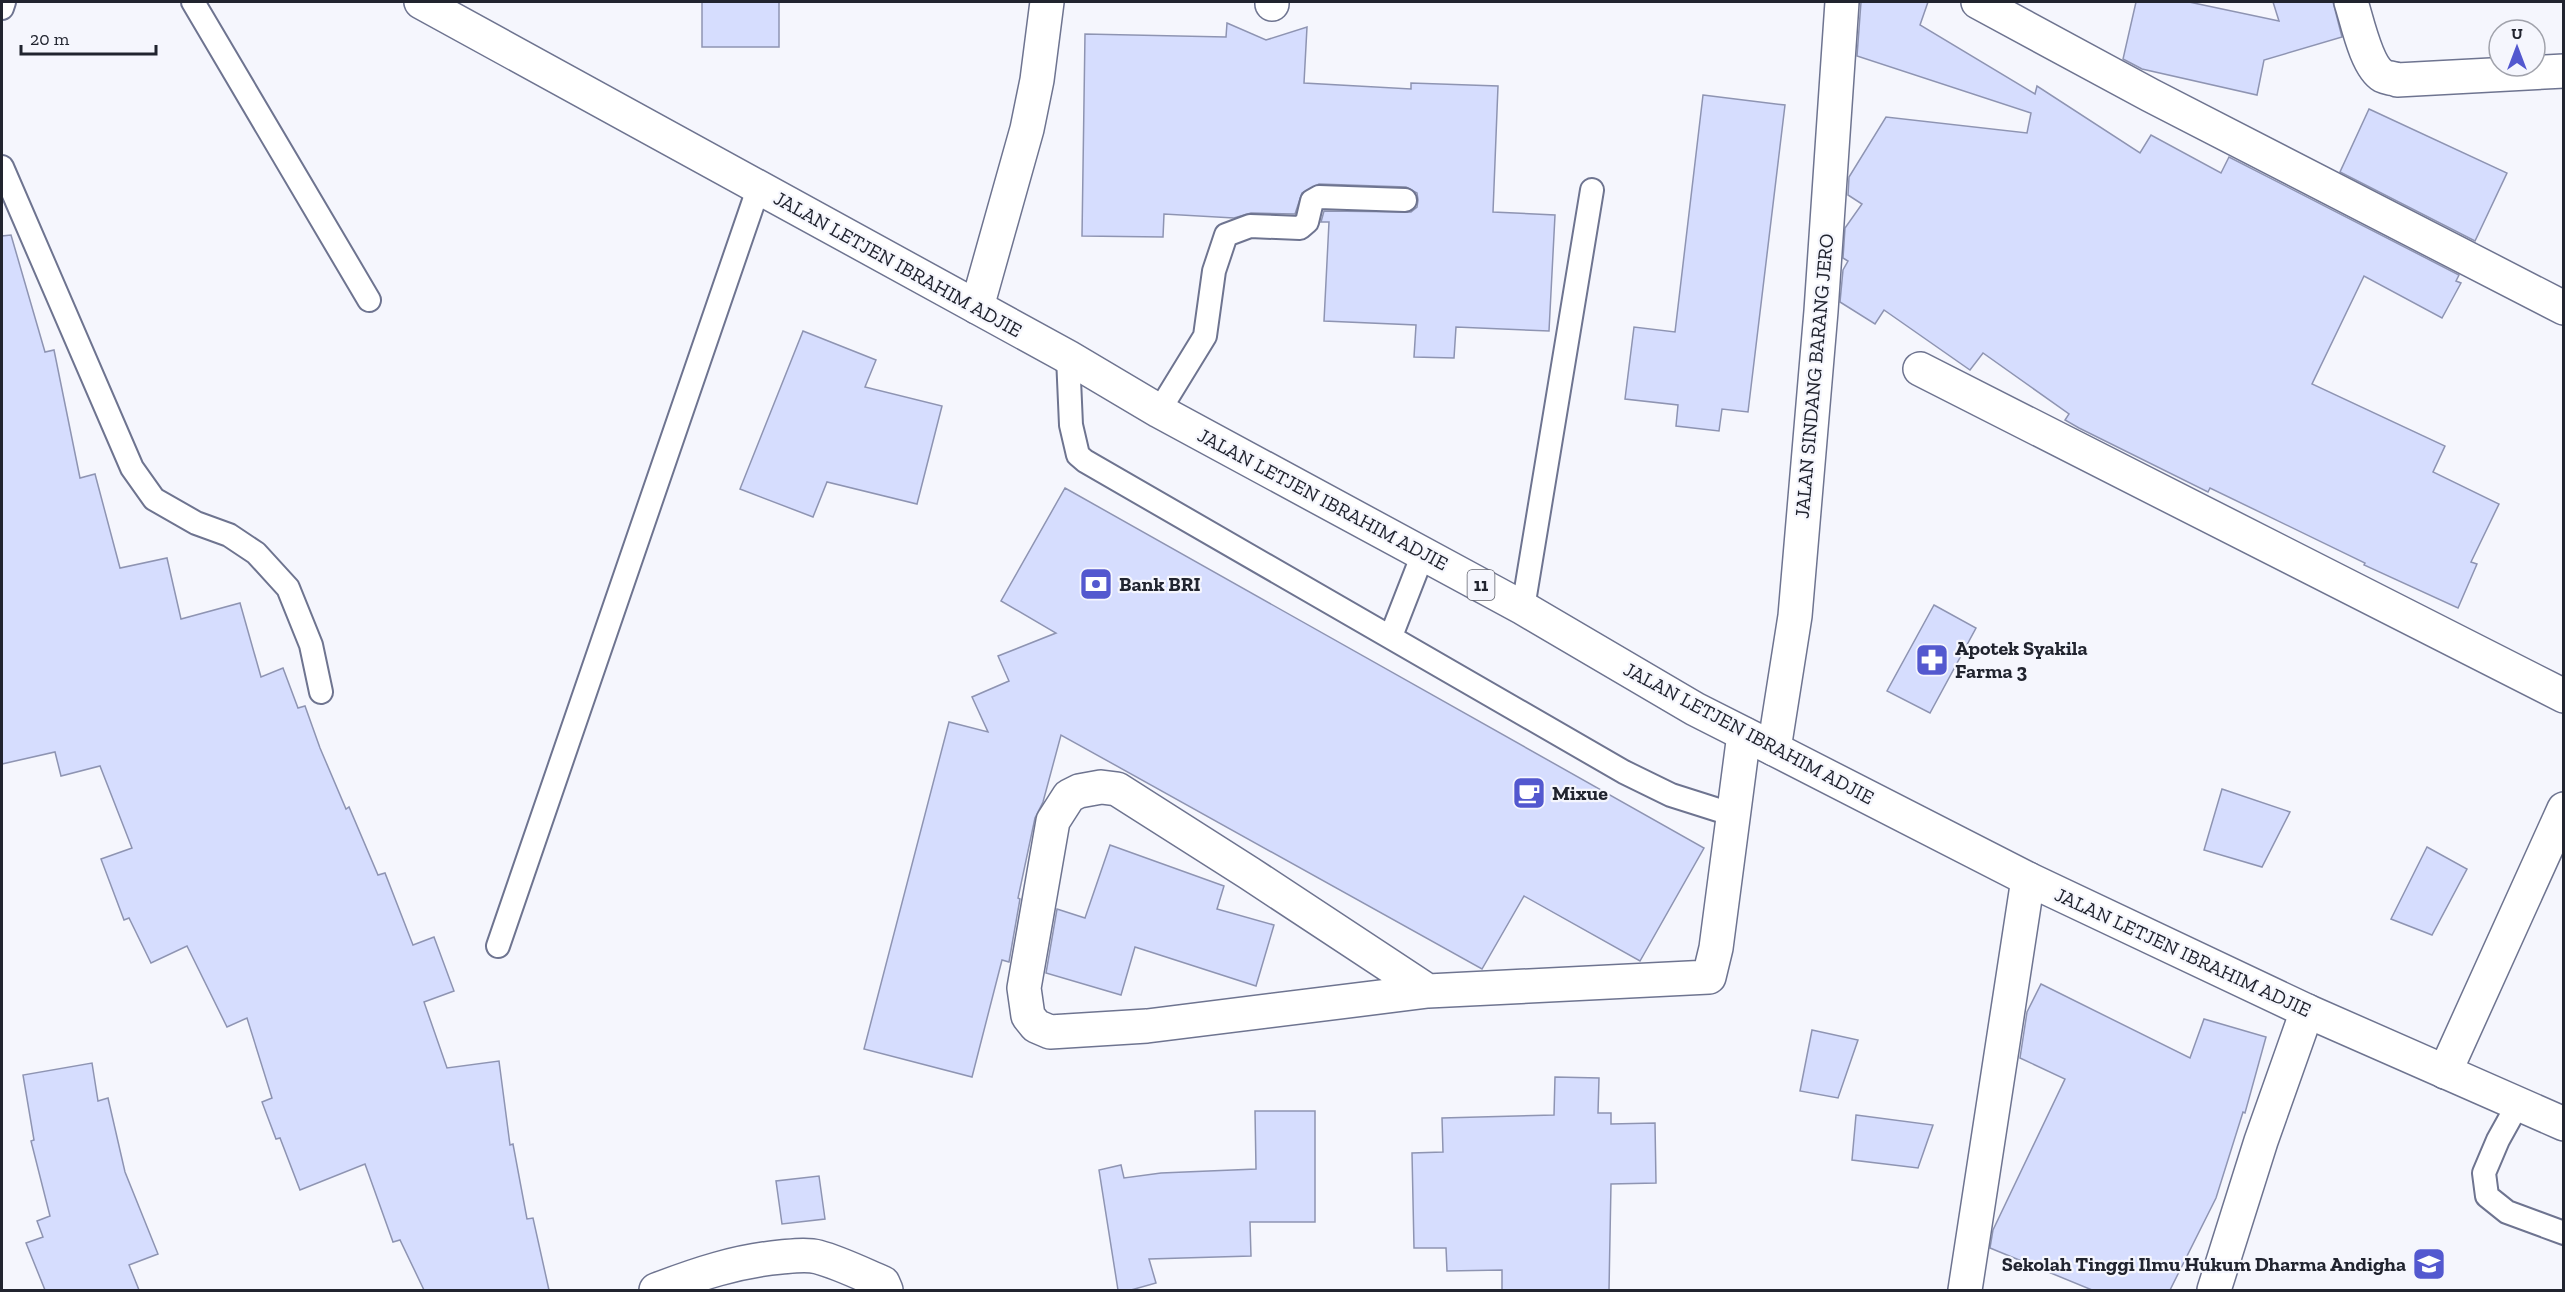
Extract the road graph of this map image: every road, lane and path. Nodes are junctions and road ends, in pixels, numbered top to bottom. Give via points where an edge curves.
1 (4, 2) edge
2 (193, 2) edge
3 (1047, 2) edge
4 (1842, 2) edge
5 (1978, 2) edge
6 (2351, 2) edge
7 (434, 5) edge
8 (2, 8) edge
9 (2564, 71) edge
10 (2, 167) edge
11 (758, 189) junction
12 (1592, 190) dead end
13 (1405, 200) dead end
14 (369, 300) dead end
15 (977, 307) junction
16 (2564, 308) edge
17 (1068, 357) junction
18 (1920, 369) dead end
19 (1160, 411) junction
20 (1423, 554) junction
21 (1523, 608) junction
22 (1391, 636) junction
23 (321, 692) dead end
24 (2564, 696) edge
25 (1744, 734) junction
26 (1774, 749) junction
27 (2564, 809) edge
28 (1734, 815) junction
29 (2028, 879) junction
30 (498, 946) dead end
31 (1428, 991) junction
32 (2307, 1011) junction
33 (2445, 1072) junction
34 (2518, 1104) junction
35 (2564, 1124) edge
36 (2564, 1233) edge
37 (656, 1290) edge
38 (886, 1290) edge
39 (1965, 1290) edge
40 (2214, 1290) edge

1 - 8 lane
2 - 14 lane
3 - 15 street via 1027,129
4 - 26 street, JALAN SINDANG BARANG JERO via 1795,616
5 - 16 street
6 - 9 street via 2368,54 2383,76 2397,80
7 - 11 street, JALAN LETJEN IBRAHIM ADJIE / 11
10 - 23 lane via 132,468 154,499 196,523 229,535 256,553 288,588 311,645
11 - 15 street, JALAN LETJEN IBRAHIM ADJIE / 11
11 - 30 lane
12 - 21 lane
13 - 19 lane via 1319,197 1312,201 1307,222 1300,228 1250,226 1226,235 1214,271 1205,336
15 - 17 street, JALAN LETJEN IBRAHIM ADJIE / 11
17 - 19 street, JALAN LETJEN IBRAHIM ADJIE / 11
17 - 22 lane via 1071,425 1078,454
18 - 24 street
19 - 20 street, JALAN LETJEN IBRAHIM ADJIE / 11
20 - 21 street, JALAN LETJEN IBRAHIM ADJIE / 11
20 - 22 lane
21 - 25 street, JALAN LETJEN IBRAHIM ADJIE / 11
22 - 28 lane via 1648,786
25 - 26 street, JALAN LETJEN IBRAHIM ADJIE / 11
25 - 28 street
26 - 29 street, JALAN LETJEN IBRAHIM ADJIE / 11
27 - 33 street
28 - 31 street via 1709,977
29 - 32 street, JALAN LETJEN IBRAHIM ADJIE / 11
29 - 39 street
31 - 31 street via 1147,1026 1050,1032 1042,1029 1028,1016 1024,988 1053,821 1069,796 1101,787 1117,789
32 - 33 street, JALAN LETJEN IBRAHIM ADJIE / 11
32 - 40 street
33 - 34 street, JALAN LETJEN IBRAHIM ADJIE / 11
34 - 35 street, JALAN LETJEN IBRAHIM ADJIE / 11
34 - 36 lane via 2484,1173 2487,1196 2507,1212
37 - 38 street via 707,1271 797,1256 817,1257 883,1282

